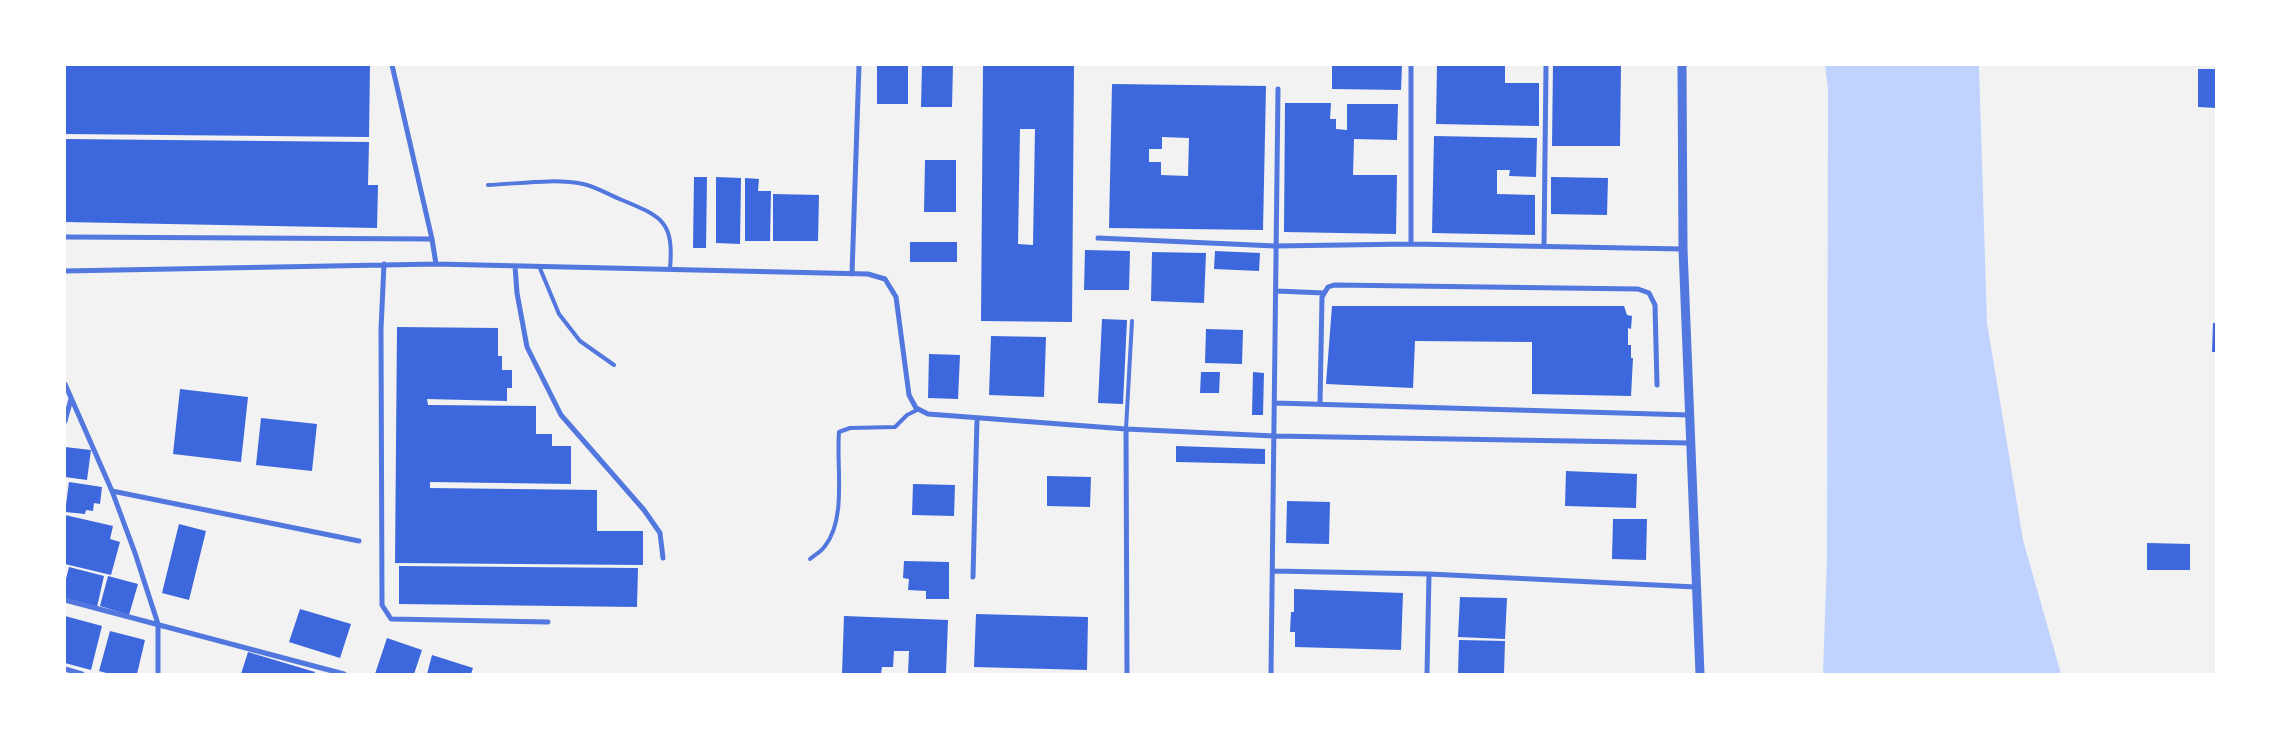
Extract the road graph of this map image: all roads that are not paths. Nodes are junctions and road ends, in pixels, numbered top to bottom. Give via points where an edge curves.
1 (392, 65) edge
2 (859, 65) edge
3 (1411, 65) edge
4 (1546, 65) edge
5 (1682, 65) edge
6 (1278, 89) dead end
7 (488, 185) dead end
8 (65, 237) edge
9 (1098, 238) dead end
10 (432, 239) junction
11 (1411, 244) junction
12 (1275, 246) junction
13 (1544, 246) junction
14 (1683, 249) junction
15 (384, 264) junction
16 (436, 264) junction
17 (515, 266) junction
18 (539, 266) junction
19 (670, 269) junction
20 (65, 270) edge
21 (852, 274) junction
22 (1277, 291) junction
23 (1324, 293) junction
24 (1132, 321) dead end
25 (614, 365) dead end
26 (65, 384) edge
27 (1657, 385) dead end
28 (71, 399) junction
29 (1275, 403) junction
30 (1320, 404) junction
31 (919, 409) junction
32 (1689, 415) junction
33 (977, 418) junction
34 (65, 421) edge
35 (1126, 429) junction
36 (1274, 436) junction
37 (1691, 443) junction
38 (112, 492) junction
39 (359, 541) dead end
40 (663, 558) dead end
41 (810, 559) dead end
42 (1272, 571) junction
43 (1429, 574) junction
44 (973, 577) dead end
45 (1696, 586) junction
46 (65, 600) edge
47 (548, 622) dead end
48 (158, 624) junction
49 (65, 669) edge
50 (336, 673) edge
51 (82, 674) edge
52 (158, 674) edge
53 (344, 674) edge
54 (1126, 674) edge
55 (1271, 674) edge
56 (1427, 674) edge
57 (1700, 674) edge

1 - 10 street
2 - 21 street
3 - 11 street
4 - 13 street
5 - 14 street
6 - 12 street
7 - 19 lane via 576,183 647,209 661,220 670,234
8 - 10 street
9 - 12 street
10 - 16 street
11 - 12 street
11 - 13 street
12 - 22 street
13 - 14 street
14 - 32 street
15 - 16 street
15 - 20 street
15 - 47 street via 381,329 382,605 391,619
16 - 17 street
17 - 18 street
17 - 40 street via 527,347 561,415 660,532
18 - 19 street
18 - 25 lane via 559,314 580,341
19 - 21 street
21 - 31 street via 868,274 885,280 896,297 909,395
22 - 23 street
22 - 29 street
23 - 27 street via 1334,284 1638,289 1649,293 1655,305
23 - 30 street
24 - 35 lane
26 - 28 street
28 - 34 street
28 - 38 street
29 - 30 street
29 - 36 street
30 - 32 street
31 - 33 street via 928,414
31 - 41 lane via 895,427 850,428 839,432 838,509 834,530 825,547
32 - 37 street
33 - 35 street
33 - 44 street
35 - 36 street
35 - 54 street
36 - 37 street
36 - 42 street
37 - 45 street
38 - 39 street
38 - 48 street
42 - 43 street
42 - 55 street
43 - 45 street
43 - 56 street
45 - 57 street
46 - 48 street
48 - 50 street
48 - 52 street
49 - 51 street
50 - 53 street

